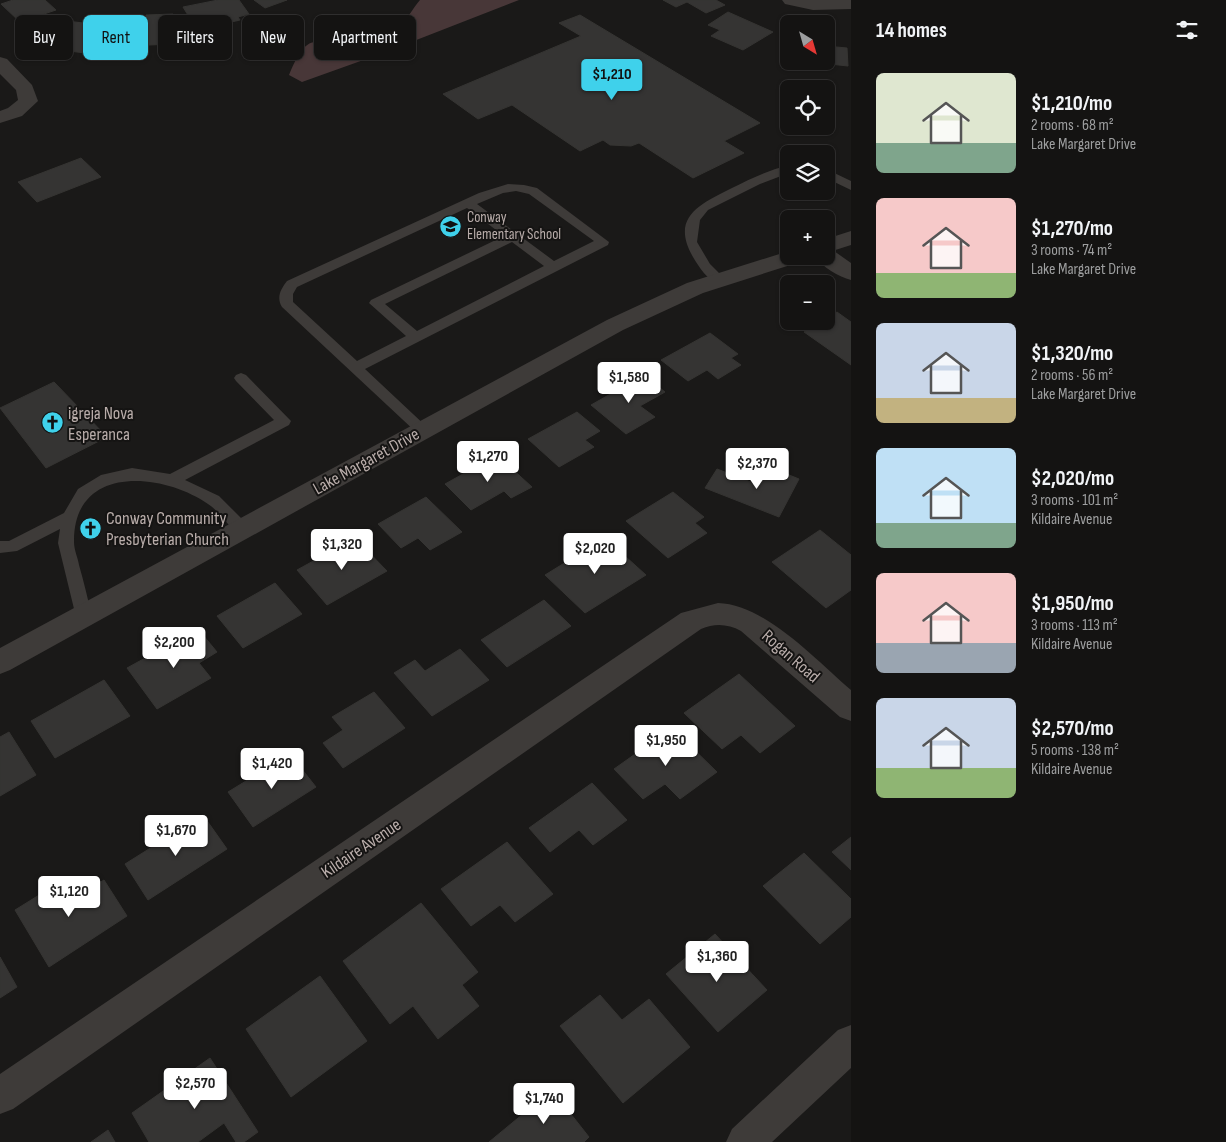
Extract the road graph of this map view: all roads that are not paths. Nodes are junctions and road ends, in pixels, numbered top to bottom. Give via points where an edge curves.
1 (791, 0) edge
2 (851, 4) edge
3 (0, 63) edge
4 (0, 117) edge
5 (780, 172) edge
6 (835, 178) edge
7 (851, 186) edge
8 (468, 203) junction
9 (512, 237) junction
10 (851, 238) edge
11 (835, 243) edge
12 (780, 261) edge
13 (835, 262) edge
14 (553, 267) junction
15 (851, 273) edge
16 (718, 280) junction
17 (415, 337) junction
18 (355, 368) junction
19 (241, 378) dead end
20 (422, 430) junction
21 (172, 480) junction
22 (70, 518) junction
23 (243, 530) junction
24 (0, 547) edge
25 (727, 614) joint
26 (84, 616) junction
27 (0, 662) edge
28 (851, 708) edge
29 (851, 1044) edge
30 (0, 1096) edge
31 (745, 1142) edge

1 - 2 street via 803,5 831,7
3 - 4 street via 25,89 28,101 15,112
5 - 16 lane via 704,207 694,220 691,242
6 - 7 lane
8 - 9 lane
8 - 14 lane via 506,187 525,187 603,242
8 - 18 lane via 292,284 287,291 287,304
9 - 14 lane
9 - 17 lane via 376,303
10 - 11 street
12 - 16 street, Lake Margaret Drive
13 - 15 street
14 - 17 lane
16 - 20 street, Lake Margaret Drive via 615,324
17 - 18 lane
18 - 20 lane
19 - 21 lane via 284,421
20 - 23 street, Lake Margaret Drive
21 - 22 lane via 132,474 106,480 83,493
21 - 23 lane via 214,500
22 - 24 lane via 11,548
22 - 26 lane via 66,543
23 - 26 street, Lake Margaret Drive
25 - 28 street, Rogan Road via 744,618 760,629
25 - 30 street, Kildaire Avenue via 708,614 691,621
26 - 27 street, Lake Margaret Drive
29 - 31 street

